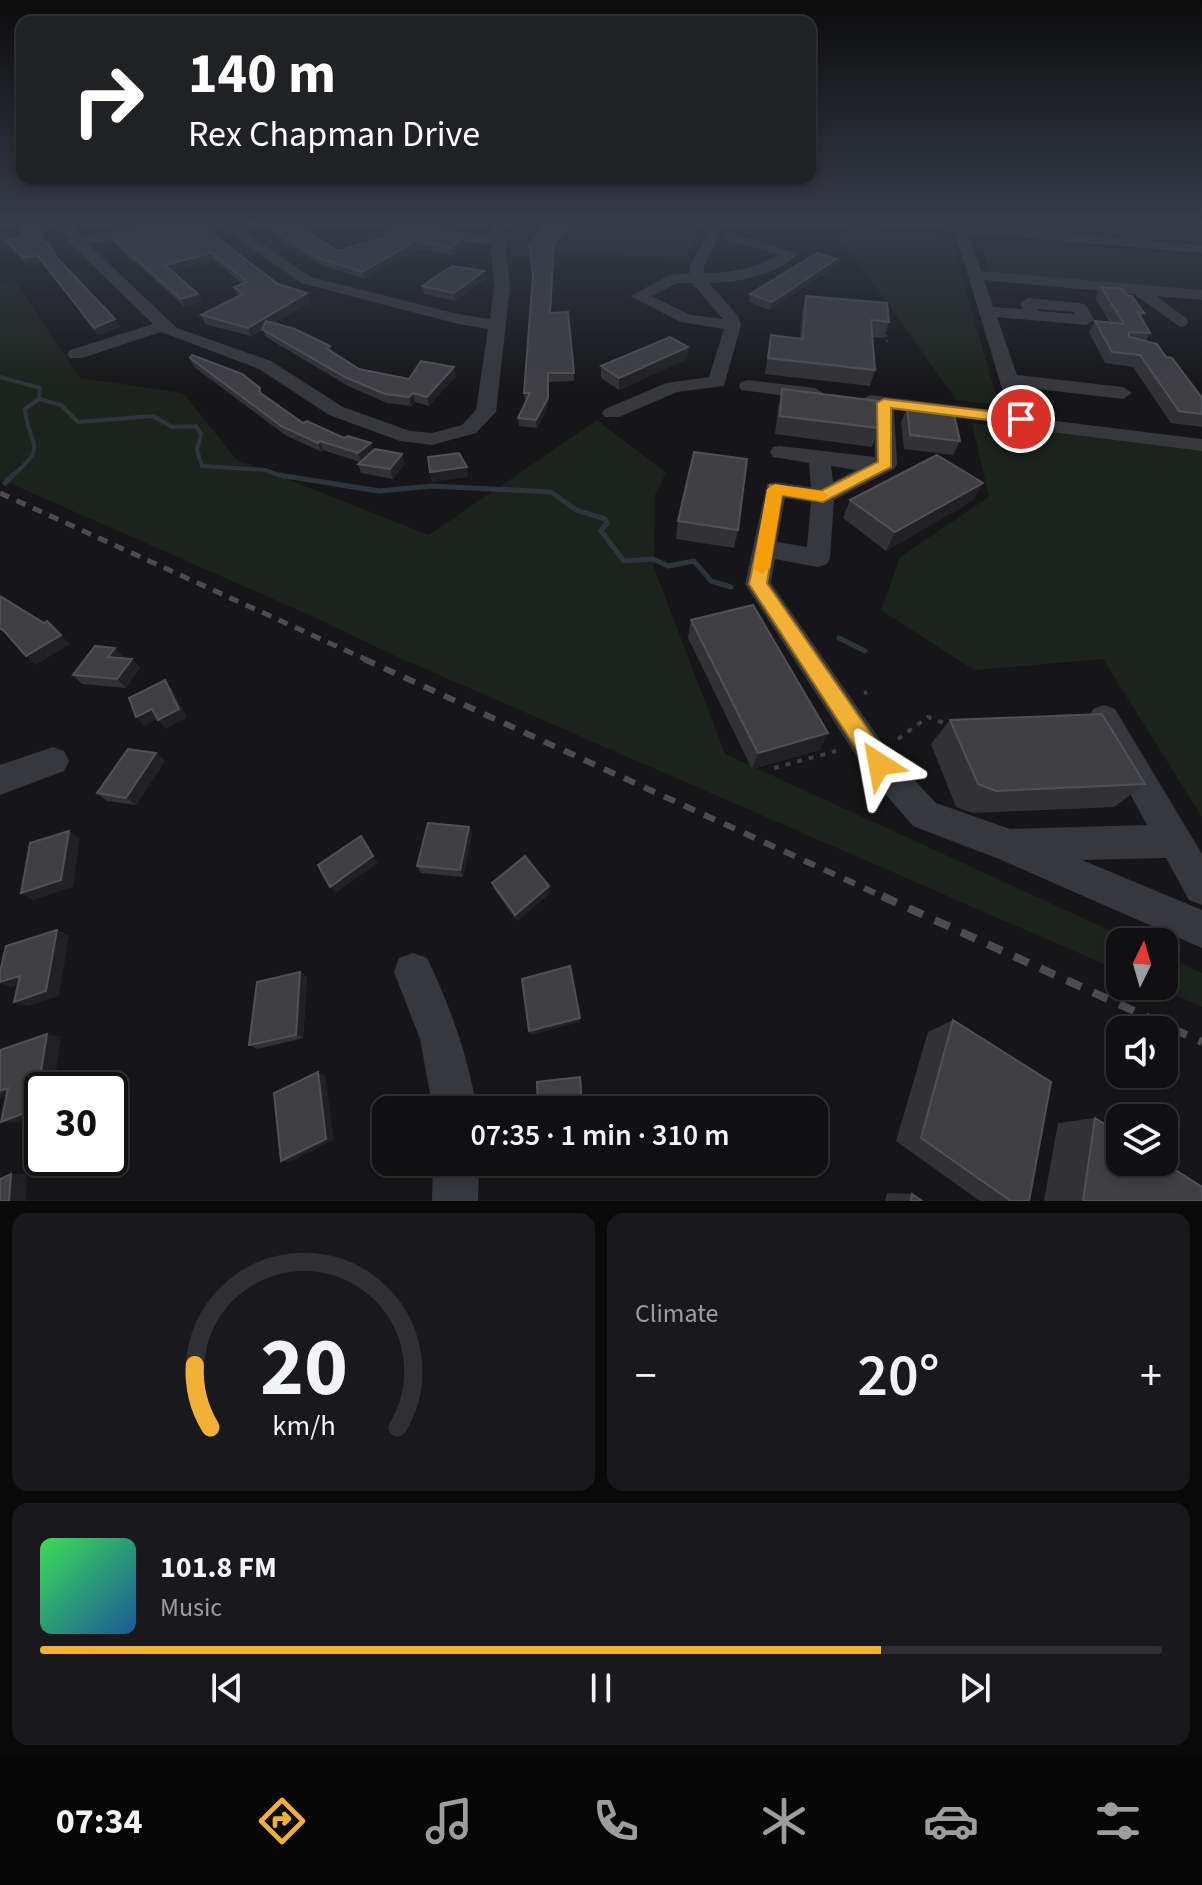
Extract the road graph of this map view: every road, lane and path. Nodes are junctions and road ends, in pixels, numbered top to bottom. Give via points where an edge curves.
1 (113, 278) edge
2 (303, 278) edge
3 (501, 278) edge
4 (675, 278) edge
5 (697, 278) edge
6 (976, 278) edge
7 (1010, 278) edge
8 (1138, 289) junction
9 (1202, 295) edge
10 (987, 311) junction
11 (1032, 315) dead end
12 (1180, 322) dead end
13 (497, 325) junction
14 (733, 325) junction
15 (162, 326) junction
16 (885, 329) edge
17 (887, 342) dead end
18 (76, 354) dead end
19 (1080, 370) dead end
20 (1009, 380) junction
21 (748, 386) dead end
22 (1088, 389) junction
23 (1123, 393) dead end
24 (884, 403) junction
25 (612, 413) dead end
26 (1023, 424) junction
27 (1202, 445) edge
28 (780, 452) dead end
29 (819, 458) junction
30 (886, 464) junction
31 (823, 496) junction
32 (766, 549) junction
33 (1104, 718) edge
34 (959, 730) edge
35 (898, 739) dead end
36 (836, 751) dead end
37 (53, 761) dead end
38 (774, 768) edge
39 (0, 780) edge
40 (1175, 841) junction
41 (1004, 844) junction
42 (1202, 887) edge
43 (1202, 929) edge
44 (413, 972) dead end
45 (453, 1096) edge
46 (456, 1176) edge
47 (455, 1201) edge

1 - 15 street
2 - 13 street
3 - 13 street
4 - 14 street via 638,296 687,319
5 - 14 street
6 - 10 street
7 - 8 street
8 - 9 street
8 - 12 street
10 - 11 street
10 - 20 street
13 - 15 street via 484,416 460,433 432,439 407,437 336,411 265,365
14 - 25 street via 717,382 673,387
15 - 18 street
16 - 17 path
19 - 22 street
20 - 22 street
20 - 26 street
21 - 24 street
22 - 23 street
24 - 26 street
24 - 30 street
26 - 27 street
28 - 29 street
29 - 30 street
29 - 31 street
30 - 31 street
31 - 32 street via 775,489
31 - 32 street via 818,558
32 - 41 street via 758,584 879,764 925,815
33 - 40 street
34 - 35 path via 928,717
36 - 38 path
37 - 39 street
40 - 41 street
40 - 42 street
41 - 43 street
44 - 45 street via 439,1025
46 - 47 street

